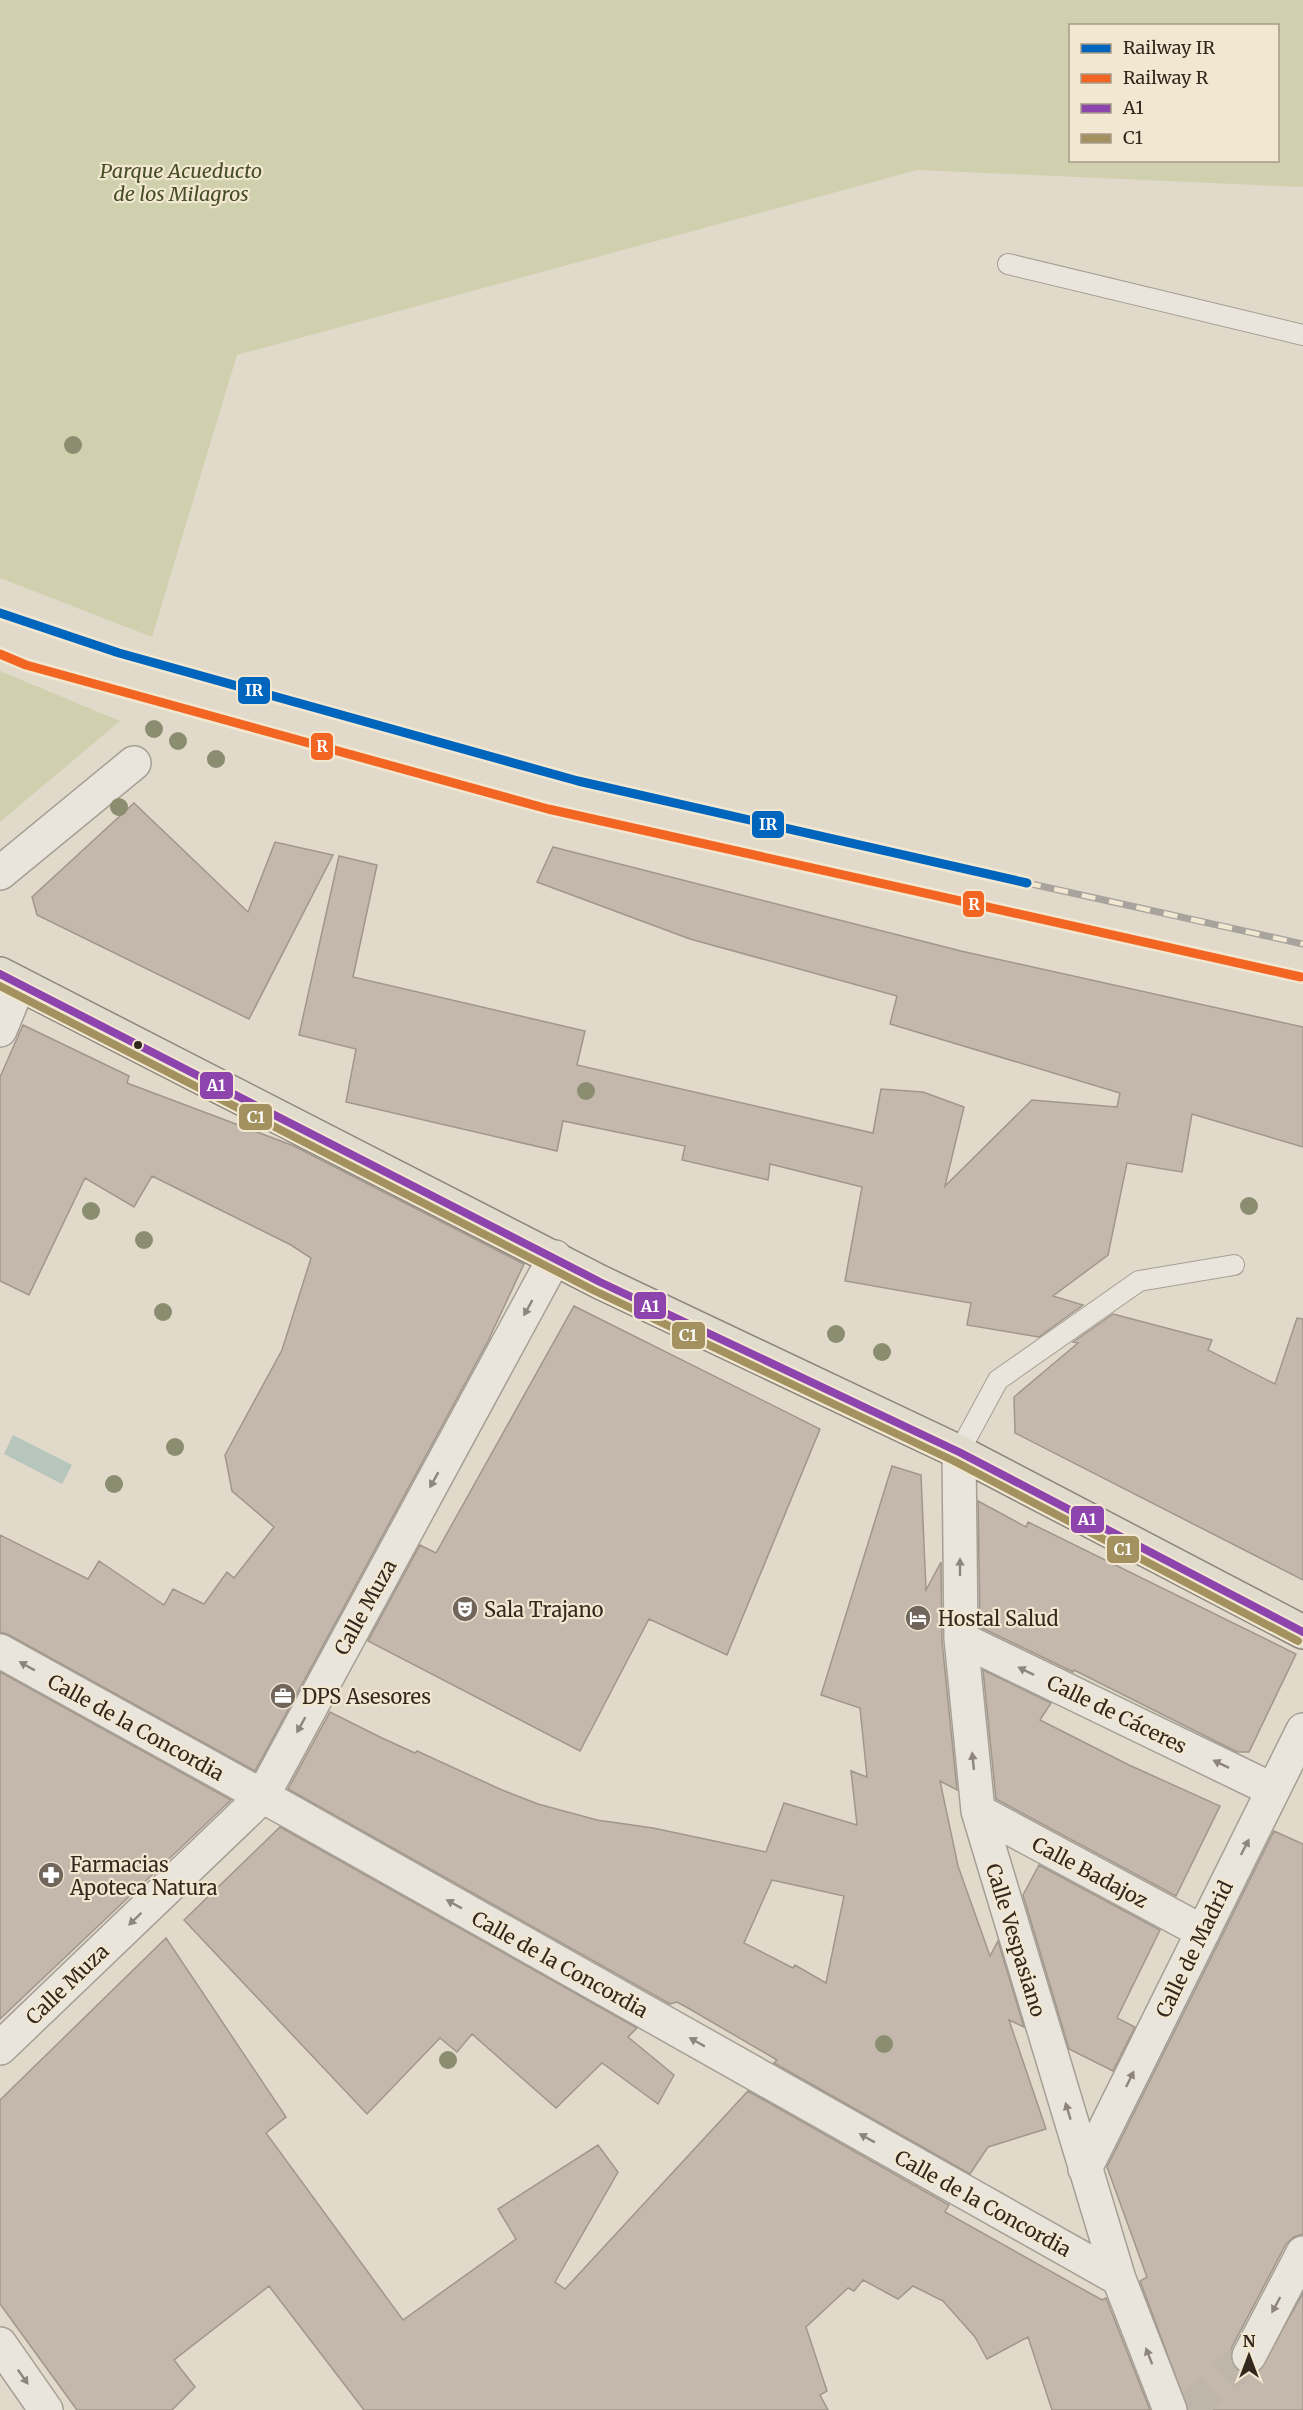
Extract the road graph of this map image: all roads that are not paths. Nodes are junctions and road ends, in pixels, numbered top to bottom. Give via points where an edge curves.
1 (1008, 264) dead end
2 (1303, 334) edge
3 (134, 763) dead end
4 (0, 873) edge
5 (10, 979) edge
6 (0, 1030) edge
7 (555, 1257) junction
8 (1234, 1265) dead end
9 (959, 1452) junction
10 (1303, 1632) edge
11 (961, 1639) junction
12 (0, 1652) edge
13 (1303, 1730) edge
14 (1273, 1790) junction
15 (262, 1797) junction
16 (978, 1811) junction
17 (1203, 1932) junction
18 (0, 2048) edge
19 (1085, 2169) junction
20 (1303, 2253) edge
21 (1119, 2280) junction
22 (0, 2344) edge
23 (1249, 2356) tunnel mouth
24 (46, 2410) edge
25 (1170, 2410) edge

1 - 2 lane
3 - 4 street
5 - 6 street
5 - 7 main road
7 - 9 main road
7 -> 15 street, Calle Muza
8 - 9 lane via 1139,1281 998,1380
9 - 10 main road
11 -> 9 street, Calle Vespasiano
14 -> 11 street, Calle de Cáceres
16 -> 11 street, Calle Vespasiano
15 -> 12 street, Calle de la Concordia
13 - 14 street, Calle de Madrid
17 -> 14 street, Calle de Madrid
15 -> 18 street, Calle Muza
21 -> 15 street, Calle de la Concordia
16 - 17 street, Calle Badajoz
19 -> 16 street, Calle Vespasiano
19 -> 17 street, Calle de Madrid
19 - 21 street, Calle Vespasiano
20 -> 23 street
25 -> 21 street, Calle Vespasiano
22 -> 24 street

